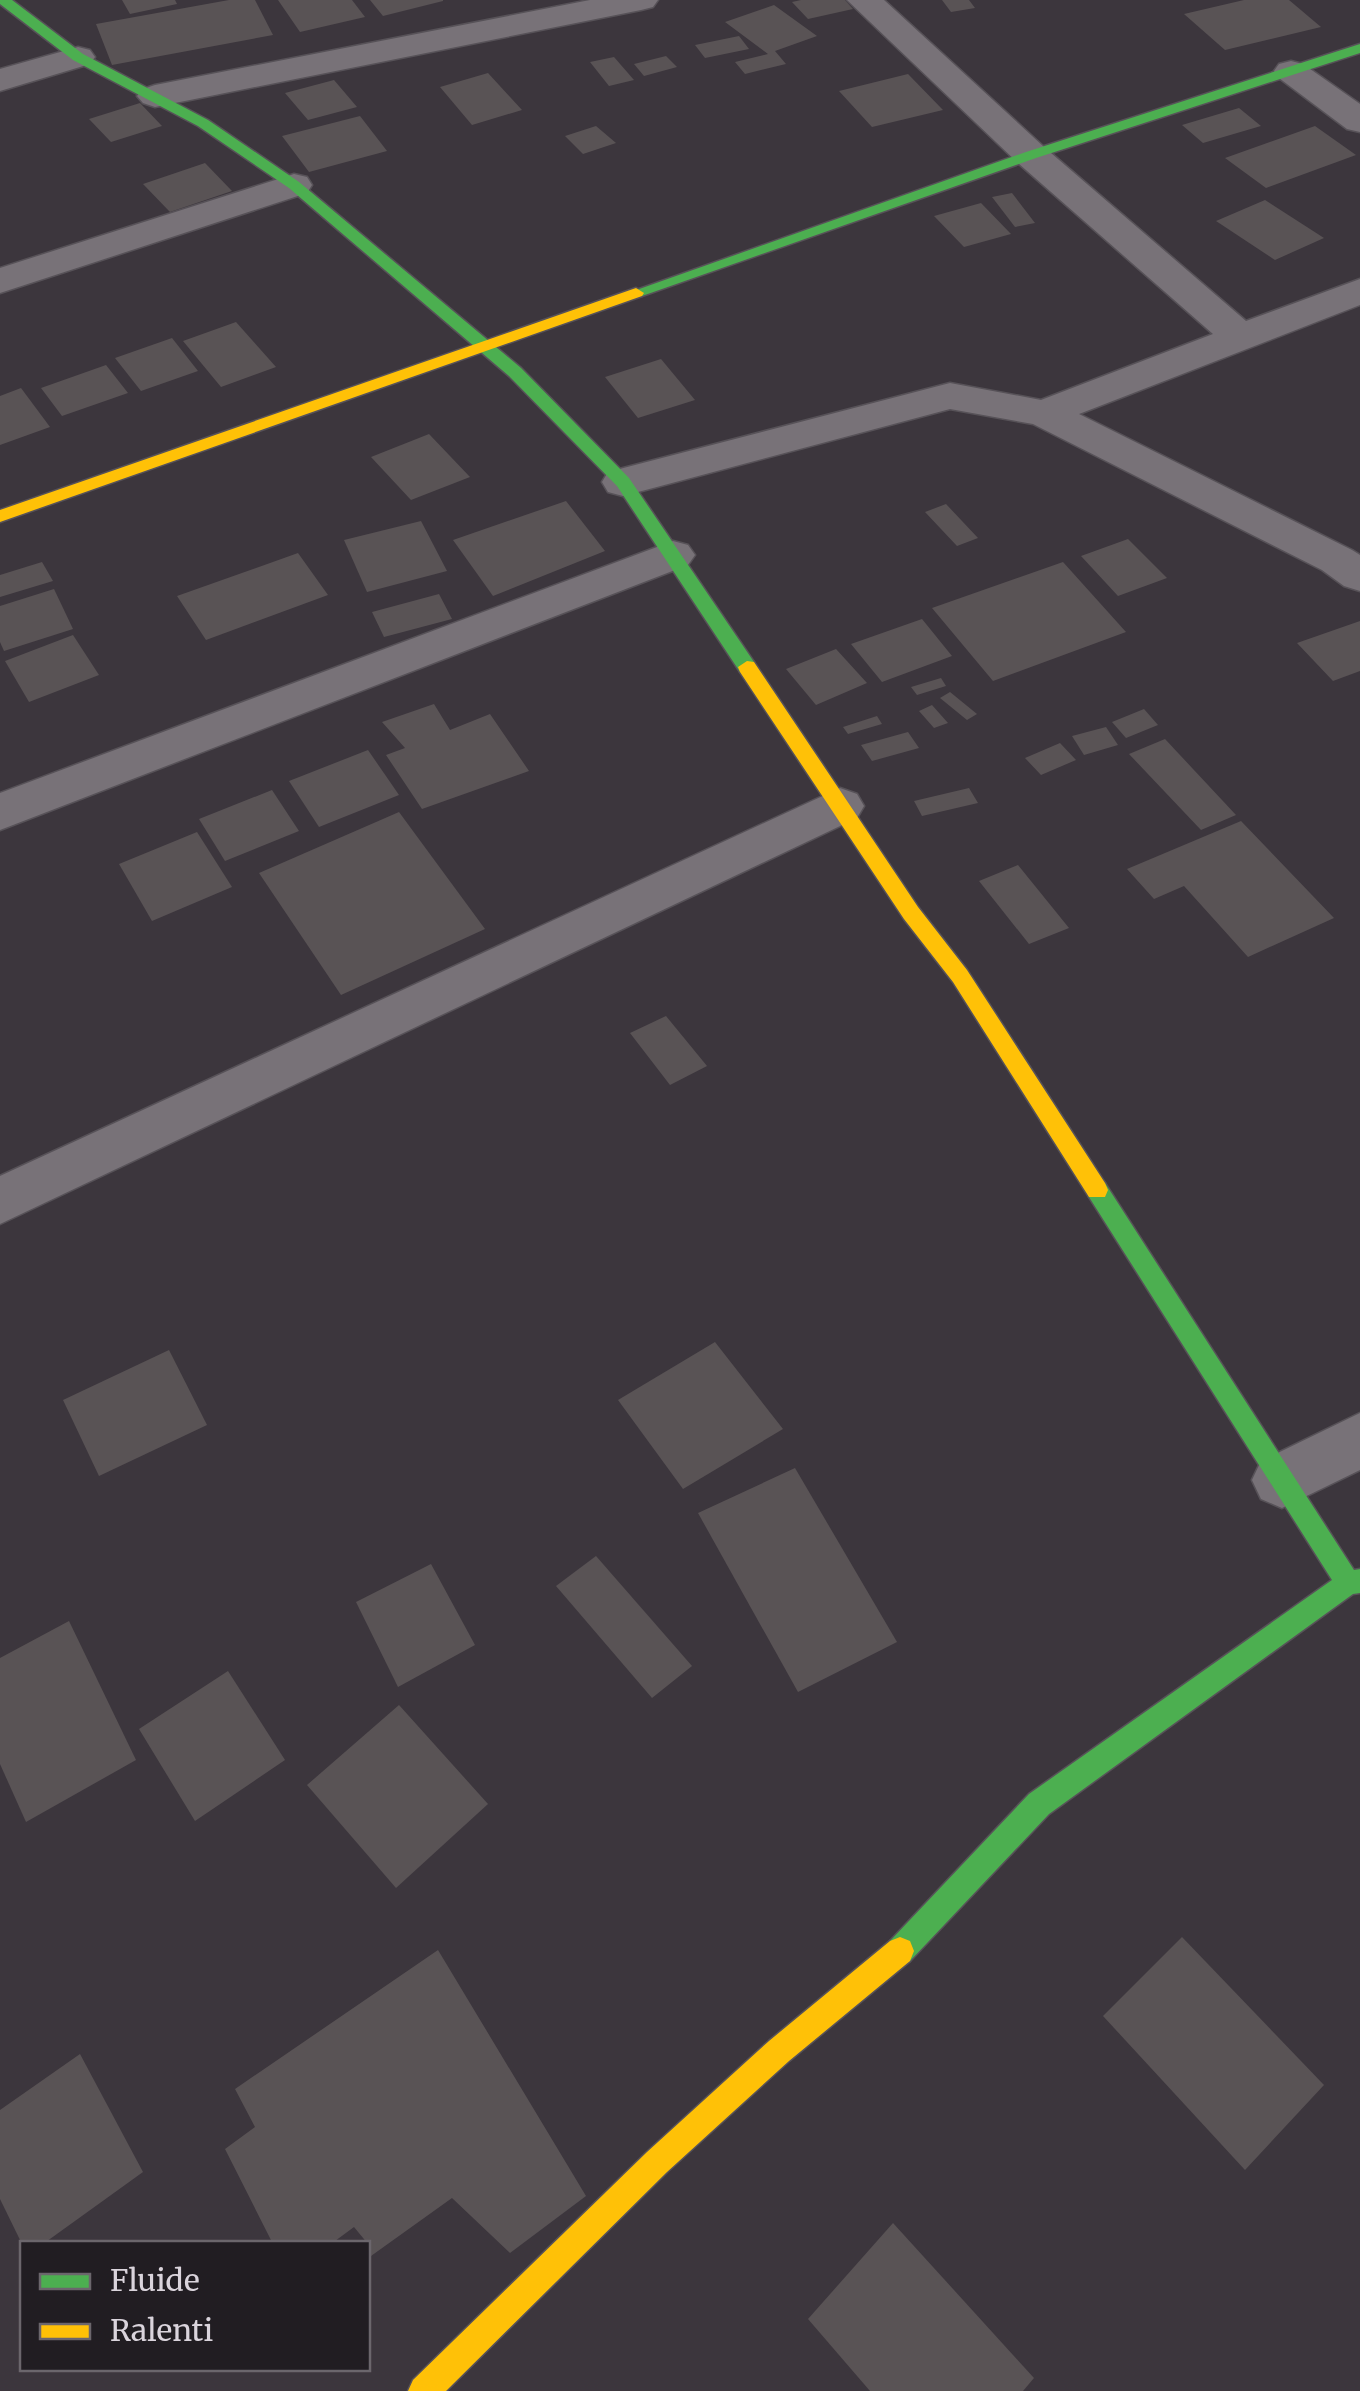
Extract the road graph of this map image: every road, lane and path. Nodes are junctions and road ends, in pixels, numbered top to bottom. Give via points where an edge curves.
1 (3, 0) edge
2 (641, 0) edge
3 (864, 0) edge
4 (1360, 48) edge
5 (78, 57) junction
6 (1291, 71) junction
7 (0, 80) edge
8 (155, 96) junction
9 (1360, 121) edge
10 (1031, 155) junction
11 (294, 185) junction
12 (0, 281) edge
13 (1360, 291) edge
14 (1241, 337) junction
15 (484, 346) junction
16 (1044, 414) junction
17 (623, 482) junction
18 (0, 516) edge
19 (673, 555) junction
20 (1360, 576) edge
21 (840, 806) junction
22 (0, 812) edge
23 (0, 1200) edge
24 (1360, 1440) edge
25 (1282, 1480) junction
26 (1354, 1582) edge
27 (424, 2391) edge

1 - 5 street
2 - 8 street
3 - 10 street
4 - 6 street
5 - 7 street
5 - 8 street
6 - 9 street
6 - 10 street
8 - 11 street
10 - 14 street
10 - 15 street
11 - 12 street
11 - 15 street
13 - 14 street
14 - 16 street
15 - 17 street
15 - 18 street
16 - 17 street via 950,396
16 - 20 street
17 - 19 street
19 - 21 street
19 - 22 street
21 - 23 street
21 - 25 street via 960,976
24 - 25 street
25 - 26 street
26 - 27 street via 1039,1804 898,1954 657,2162

